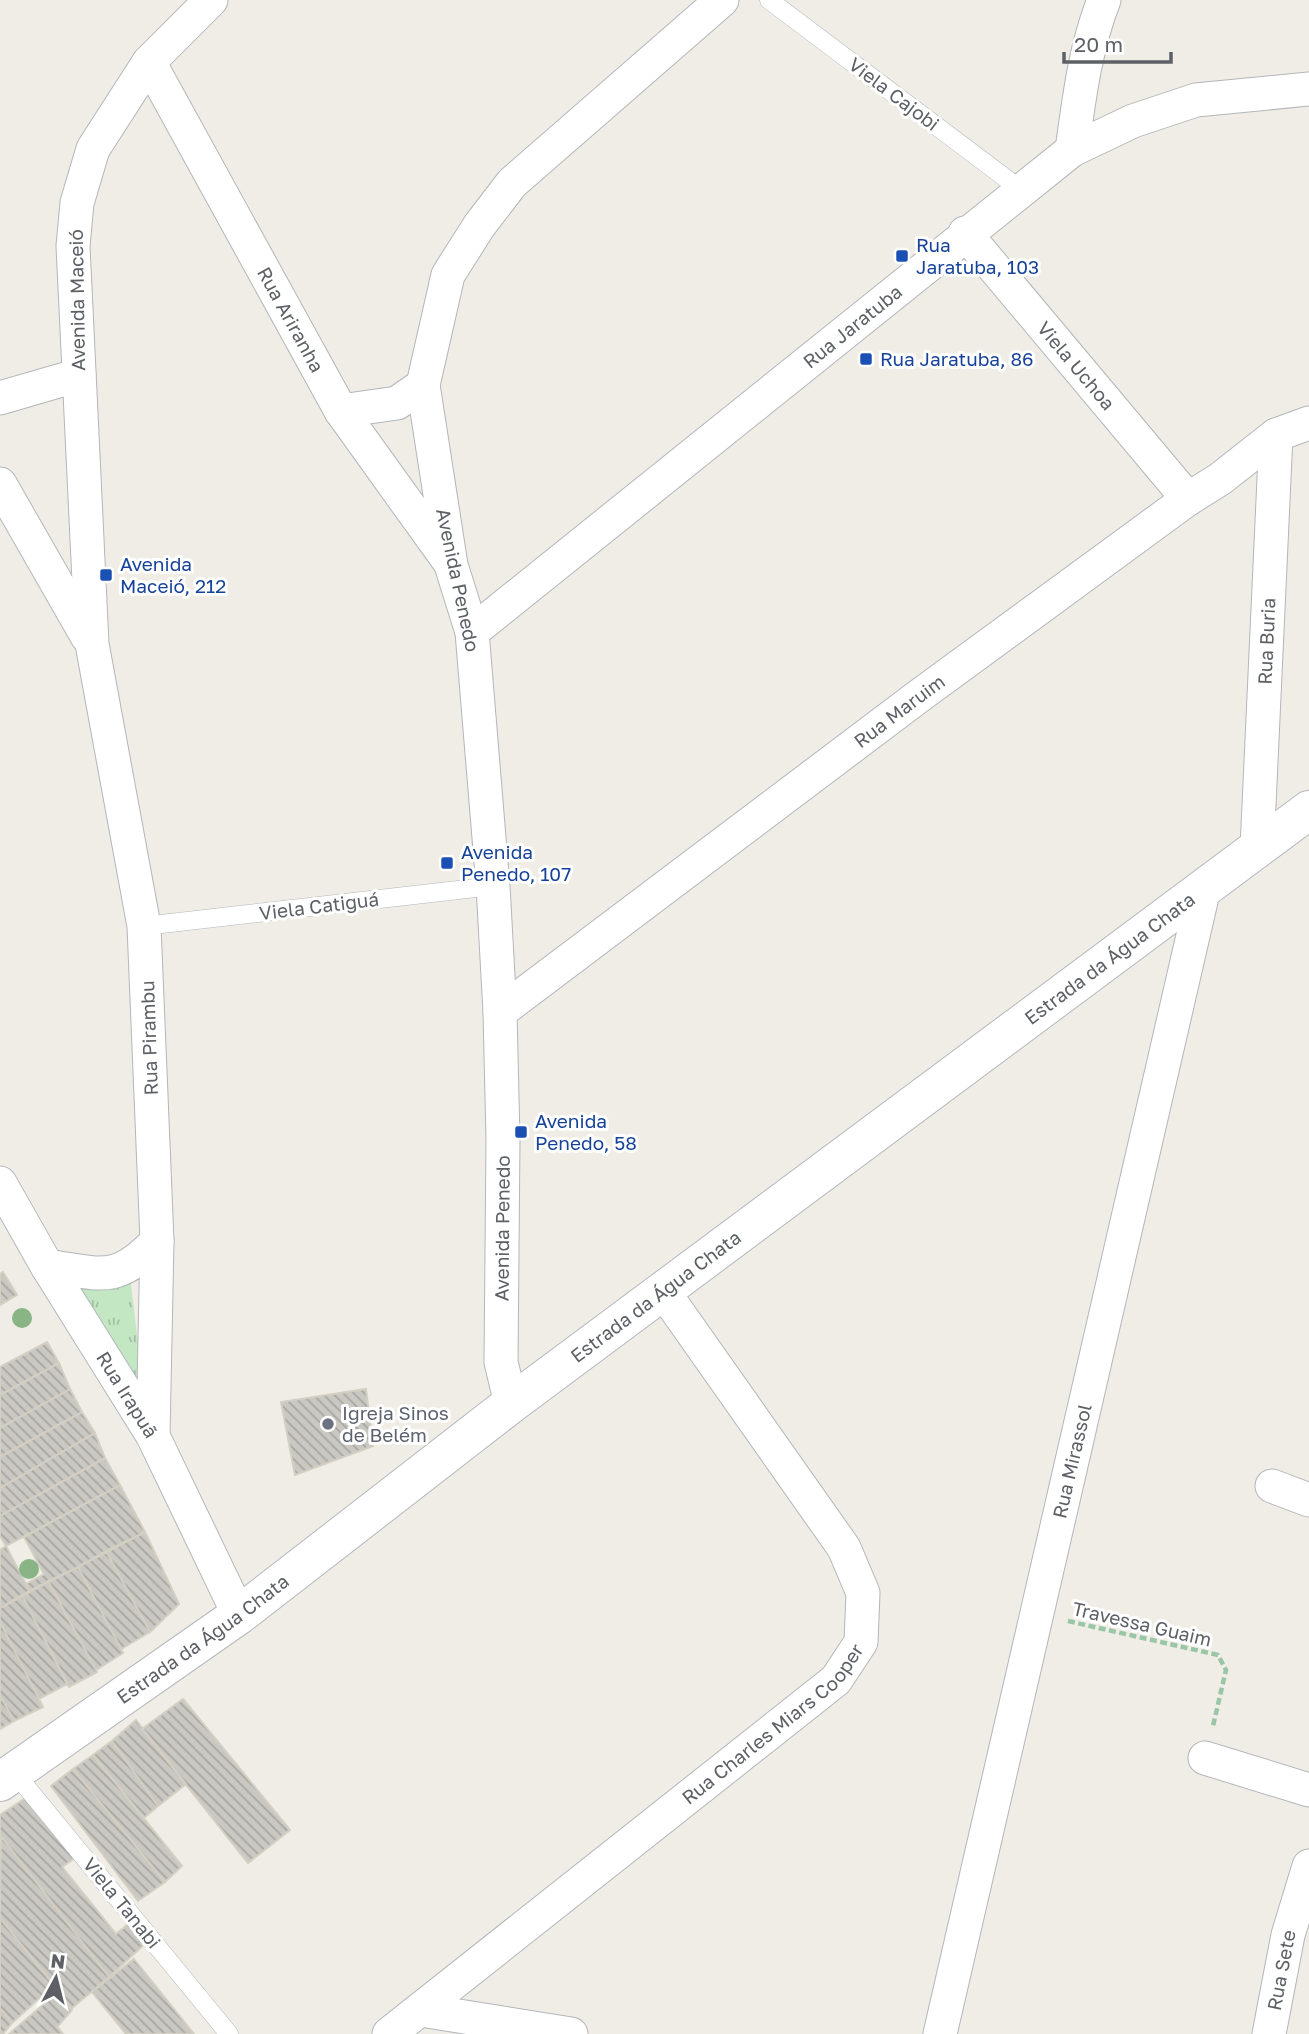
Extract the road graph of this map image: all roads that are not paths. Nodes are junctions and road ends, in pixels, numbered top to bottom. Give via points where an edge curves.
1 (211, 0) edge
2 (722, 0) edge
3 (769, 0) edge
4 (1104, 0) edge
5 (149, 62) junction
6 (1309, 89) edge
7 (1072, 149) junction
8 (1020, 189) junction
9 (965, 233) junction
10 (79, 375) junction
11 (423, 385) junction
12 (0, 398) edge
13 (341, 411) junction
14 (1309, 423) edge
15 (1276, 435) junction
16 (0, 484) edge
17 (1188, 499) junction
18 (451, 565) junction
19 (472, 632) junction
20 (92, 644) junction
21 (1309, 810) edge
22 (1257, 849) junction
23 (493, 886) junction
24 (1204, 888) junction
25 (144, 926) junction
26 (499, 1012) junction
27 (0, 1183) edge
28 (157, 1241) junction
29 (47, 1266) junction
30 (663, 1292) junction
31 (511, 1404) junction
32 (153, 1436) junction
33 (1272, 1486) dead end
34 (1309, 1500) edge
35 (239, 1615) junction
36 (1205, 1758) road end
37 (7, 1777) edge
38 (1309, 1790) edge
39 (1309, 1866) edge
40 (1298, 1939) edge
41 (421, 2010) junction
42 (229, 2034) edge
43 (390, 2034) edge
44 (571, 2034) edge
45 (940, 2034) edge
46 (1269, 2034) edge

1 - 5 street, Avenida Maceió
2 - 11 street, Avenida Penedo via 512,183 448,275
3 - 8 lane, Viela Cajobi
4 - 7 street via 1084,69
5 - 10 street, Avenida Maceió via 93,149 77,203 73,246
5 - 13 street, Rua Ariranha
6 - 7 street, Rua Jaratuba via 1196,100 1133,121
7 - 8 street, Rua Jaratuba
8 - 9 street, Rua Jaratuba
9 - 17 street, Viela Uchoa
9 - 19 street, Rua Jaratuba
10 - 12 street
10 - 20 street, Avenida Maceió
11 - 13 street via 397,402
11 - 18 street, Avenida Penedo
13 - 18 street, Rua Ariranha
14 - 15 street, Rua Maruim
15 - 17 street, Rua Maruim
15 - 22 street, Rua Buria
16 - 20 street
17 - 26 street, Rua Maruim
18 - 19 street, Avenida Penedo
19 - 23 street, Avenida Penedo
20 - 25 street, Rua Pirambu
21 - 22 street, Estrada da Água Chata
22 - 24 street, Estrada da Água Chata
23 - 25 lane, Viela Catiguá
23 - 26 street, Avenida Penedo
24 - 30 street, Estrada da Água Chata
24 - 45 street, Rua Mirassol
25 - 28 street, Rua Pirambu
26 - 31 street, Avenida Penedo via 501,1362
27 - 29 street, Rua Irapuã
28 - 29 street via 135,1264 109,1274
28 - 32 street, Rua Pirambu
29 - 32 street, Rua Irapuã
30 - 31 street, Estrada da Água Chata
30 - 41 street, Rua Charles Miars Cooper via 844,1548 863,1593 861,1642 836,1681
31 - 35 street, Estrada da Água Chata
32 - 35 street, Rua Irapuã
33 - 34 street
35 - 37 street, Estrada da Água Chata
36 - 38 street
37 - 42 lane, Viela Tanabi
39 - 40 street, Rua Sete
40 - 46 street, Rua Sete
41 - 43 street, Rua Charles Miars Cooper
41 - 44 street

